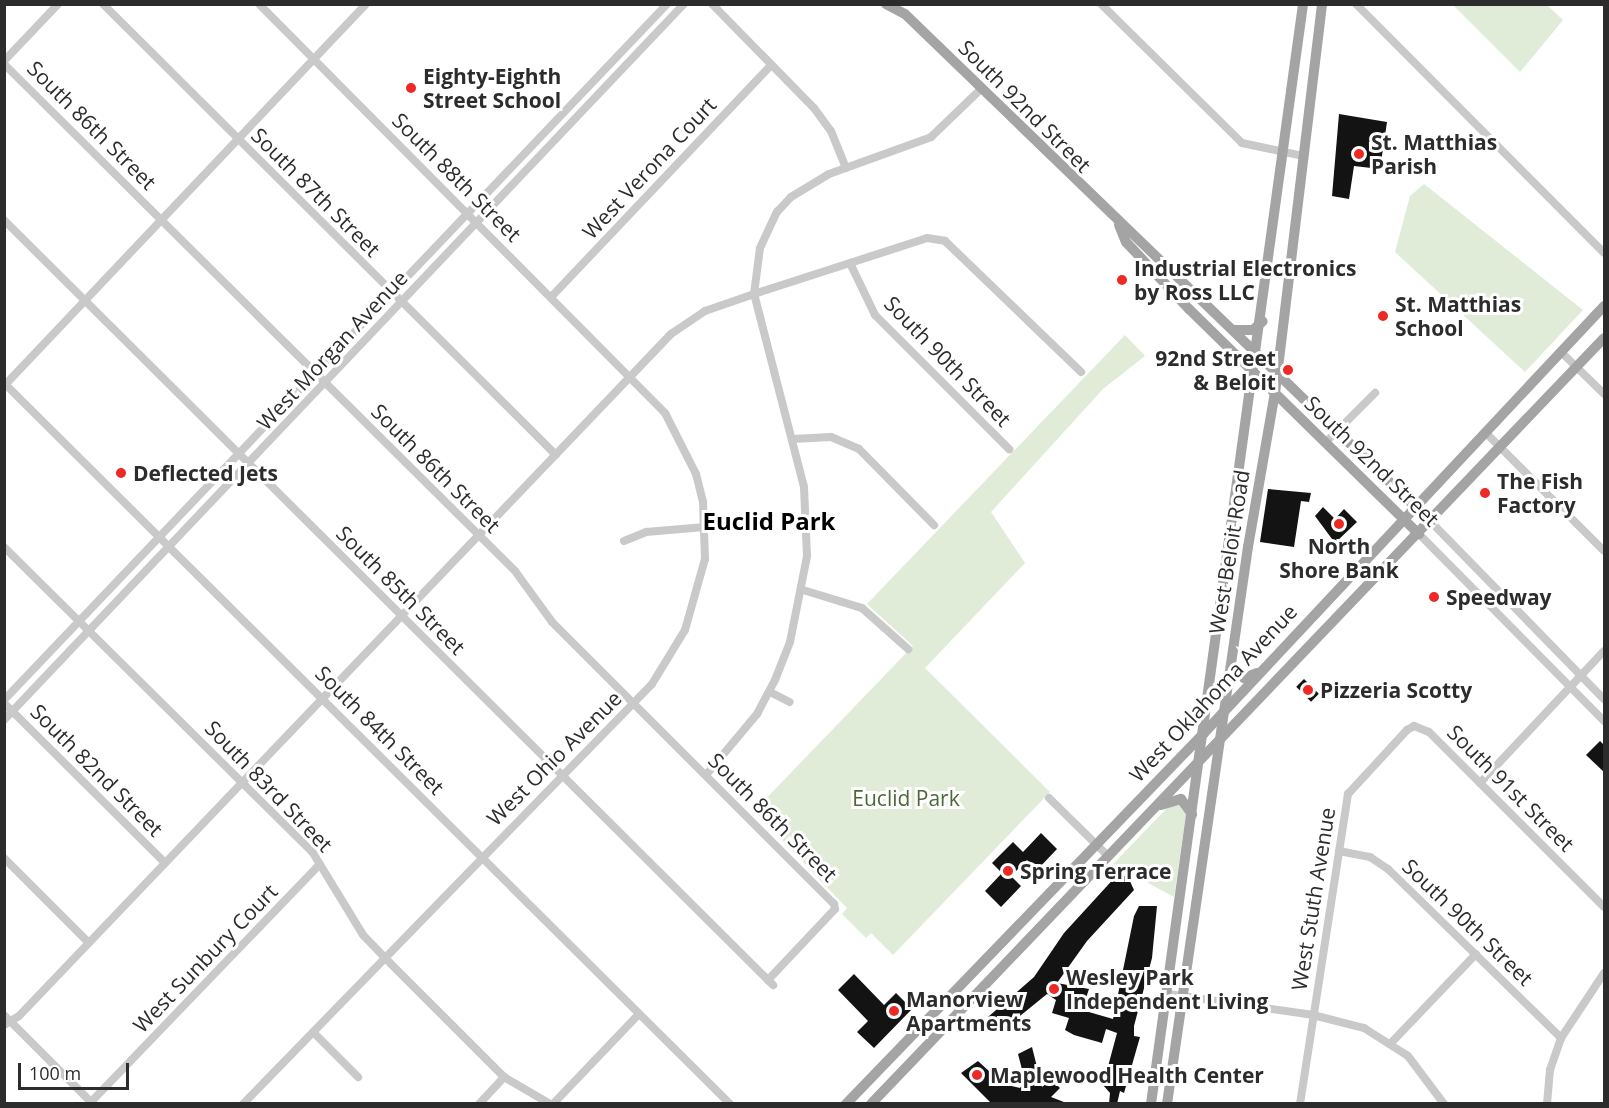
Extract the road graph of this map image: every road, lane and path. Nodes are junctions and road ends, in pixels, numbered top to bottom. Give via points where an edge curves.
1 (58, 4) edge
2 (103, 4) edge
3 (259, 4) edge
4 (366, 4) edge
5 (667, 4) edge
6 (684, 4) edge
7 (712, 4) edge
8 (886, 4) edge
9 (1101, 4) edge
10 (1303, 4) edge
11 (1322, 4) edge
12 (1356, 4) edge
13 (903, 9) edge
14 (314, 60) junction
15 (4, 62) edge
16 (771, 65) junction
17 (980, 90) junction
18 (576, 101) junction
19 (585, 109) junction
20 (238, 140) junction
21 (1286, 152) junction
22 (1303, 156) junction
23 (846, 168) junction
24 (468, 214) junction
25 (4, 220) edge
26 (162, 220) junction
27 (476, 222) junction
28 (1119, 225) junction
29 (1605, 253) edge
30 (850, 263) junction
31 (393, 294) junction
32 (754, 294) junction
33 (553, 296) junction
34 (86, 301) junction
35 (402, 303) junction
36 (1605, 306) edge
37 (1263, 321) junction
38 (1235, 330) junction
39 (1605, 338) edge
40 (1561, 352) junction
41 (1258, 353) junction
42 (1577, 367) junction
43 (1081, 372) dead end
44 (1277, 372) junction
45 (316, 374) junction
46 (1255, 374) junction
47 (631, 375) junction
48 (325, 383) junction
49 (5, 385) edge
50 (1275, 393) junction
51 (1375, 393) dead end
52 (1605, 394) edge
53 (1337, 431) junction
54 (1485, 432) junction
55 (793, 439) junction
56 (1325, 443) junction
57 (1501, 447) junction
58 (1009, 449) dead end
59 (556, 454) junction
60 (240, 455) junction
61 (250, 464) junction
62 (1414, 507) junction
63 (1402, 520) junction
64 (1431, 522) junction
65 (934, 525) dead end
66 (705, 527) junction
67 (1419, 534) junction
68 (479, 535) junction
69 (162, 538) junction
70 (624, 541) dead end
71 (4, 547) edge
72 (171, 548) junction
73 (1605, 551) edge
74 (803, 590) junction
75 (402, 617) junction
76 (81, 622) junction
77 (90, 632) junction
78 (908, 649) dead end
79 (1605, 651) edge
80 (1232, 667) junction
81 (1265, 667) junction
82 (1581, 676) junction
83 (1570, 687) junction
84 (770, 692) junction
85 (323, 699) junction
86 (1605, 699) edge
87 (4, 701) edge
88 (789, 702) dead end
89 (633, 704) junction
90 (1226, 708) junction
91 (13, 711) junction
92 (4, 720) edge
93 (1605, 721) edge
94 (1414, 726) joint
95 (1204, 734) junction
96 (1222, 737) junction
97 (1199, 761) junction
98 (706, 775) junction
99 (561, 776) junction
100 (243, 783) junction
101 (1480, 783) junction
102 (1049, 798) dead end
103 (1153, 809) junction
104 (1192, 814) junction
105 (1096, 845) junction
106 (1339, 850) junction
107 (1108, 856) junction
108 (482, 857) junction
109 (4, 858) edge
110 (165, 863) junction
111 (320, 864) junction
112 (1605, 907) edge
113 (89, 942) junction
114 (1476, 954) junction
115 (384, 957) junction
116 (1605, 973) edge
117 (770, 982) joint
118 (1168, 994) junction
119 (1183, 996) junction
120 (639, 1014) junction
121 (1313, 1015) junction
122 (7, 1020) edge
123 (313, 1032) junction
124 (1561, 1038) junction
125 (1391, 1043) junction
126 (358, 1077) dead end
127 (504, 1077) junction
128 (92, 1103) edge
129 (243, 1104) edge
130 (479, 1104) edge
131 (552, 1104) edge
132 (730, 1104) edge
133 (846, 1104) edge
134 (871, 1104) edge
135 (1151, 1104) edge
136 (1167, 1104) edge
137 (1300, 1104) edge
138 (1444, 1104) edge
139 (1547, 1104) edge

1 - 15 street
2 - 20 street, South 87th Street
3 - 14 street, South 88th Street
4 - 14 street
5 - 18 street, West Morgan Avenue
6 - 19 street, West Morgan Avenue
7 - 16 street
8 - 13 main road, South 92nd Street
9 - 21 street via 1242,143
10 - 21 main road, West Beloit Road
11 - 22 main road, West Beloit Road
12 - 29 street
13 - 17 main road, South 92nd Street
14 - 20 street
14 - 24 street, South 88th Street
15 - 26 street, South 86th Street
16 - 23 street via 831,131
16 - 33 street, West Verona Court
17 - 23 street via 931,137
17 - 28 main road, South 92nd Street
18 - 19 street
18 - 24 street, West Morgan Avenue
19 - 27 street, West Morgan Avenue
20 - 26 street
20 - 31 street, South 87th Street
21 - 22 street
21 - 37 main road, West Beloit Road
22 - 44 main road, West Beloit Road
23 - 32 street via 813,182 777,212 760,248
24 - 27 street, South 88th Street
24 - 31 street, West Morgan Avenue
25 - 34 street, South 85th Street
26 - 34 street
26 - 45 street, South 86th Street
27 - 33 street, South 88th Street
27 - 35 street, West Morgan Avenue
28 - 38 main road, South 92nd Street via 1135,234
28 - 46 main road, South 92nd Street via 1126,242
30 - 32 street
30 - 43 street via 927,238 945,241 960,251
30 - 58 street, South 90th Street via 875,315
31 - 35 street, South 87th Street
31 - 45 street, West Morgan Avenue
32 - 47 street via 681,325
32 - 55 street
33 - 47 street, South 88th Street
34 - 49 street
34 - 60 street, South 85th Street
35 - 48 street, West Morgan Avenue
35 - 59 street, South 87th Street
36 - 40 main road, West Oklahoma Avenue
37 - 38 main road via 1253,330
37 - 41 main road, West Beloit Road
38 - 41 main road, South 92nd Street
39 - 42 main road, West Oklahoma Avenue
40 - 42 street
40 - 54 main road, West Oklahoma Avenue
41 - 44 main road, South 92nd Street
41 - 46 main road, West Beloit Road
42 - 52 street
42 - 57 main road, West Oklahoma Avenue
44 - 50 main road, West Beloit Road
44 - 53 main road, South 92nd Street
45 - 48 street, South 86th Street
45 - 60 street, West Morgan Avenue
46 - 50 main road, South 92nd Street
46 - 95 main road, West Beloit Road
47 - 59 street
47 - 66 street, West Ohio Avenue via 678,432 696,474
48 - 61 street, West Morgan Avenue
48 - 68 street, South 86th Street
49 - 69 street, South 84th Street
50 - 56 main road, South 92nd Street
50 - 80 main road, West Beloit Road
51 - 53 street
53 - 56 street
53 - 62 main road, South 92nd Street
54 - 57 street
54 - 62 main road, West Oklahoma Avenue
55 - 65 street via 831,437 859,449
55 - 74 street via 807,523
56 - 63 main road, South 92nd Street
57 - 64 main road, West Oklahoma Avenue
57 - 73 street
59 - 68 street
60 - 61 street, South 85th Street
60 - 69 street, West Morgan Avenue
61 - 72 street, West Morgan Avenue
61 - 75 street, South 85th Street
62 - 63 main road, West Oklahoma Avenue
62 - 64 main road, South 92nd Street
63 - 67 main road, South 92nd Street
63 - 81 main road, West Oklahoma Avenue
64 - 67 main road, West Oklahoma Avenue
64 - 82 street, South 92nd Street
66 - 70 street via 646,532
66 - 89 street, West Ohio Avenue via 701,586 686,630 665,667
67 - 83 street, South 92nd Street
67 - 96 main road, West Oklahoma Avenue
68 - 75 street
68 - 89 street, South 86th Street via 515,572 552,622
69 - 72 street, South 84th Street
69 - 76 street, West Morgan Avenue
71 - 76 street, South 83rd Street
72 - 77 street, West Morgan Avenue
72 - 85 street, South 84th Street
74 - 78 street via 862,608
74 - 84 street via 790,642
75 - 85 street
75 - 99 street, South 85th Street
76 - 77 street, South 83rd Street
76 - 87 street, West Morgan Avenue
77 - 91 street, West Morgan Avenue
77 - 100 street, South 83rd Street
79 - 82 street
80 - 81 main road via 1247,678
80 - 90 main road, West Beloit Road
81 - 90 main road, West Oklahoma Avenue
82 - 83 street
82 - 86 street, South 92nd Street
83 - 93 street, South 92nd Street
83 - 101 street
84 - 88 street
84 - 98 street
85 - 100 street
85 - 108 street, South 84th Street
87 - 91 street, South 82nd Street
89 - 98 street, South 86th Street
89 - 99 street, West Ohio Avenue
90 - 95 main road, West Oklahoma Avenue
90 - 96 main road, West Beloit Road
91 - 92 street, West Morgan Avenue
91 - 110 street, South 82nd Street
94 - 101 street, South 91st Street via 1429,732
94 - 106 street, West Stuth Avenue via 1348,794
95 - 97 main road, West Beloit Road
95 - 105 main road, West Oklahoma Avenue
96 - 97 main road, West Oklahoma Avenue
96 - 119 main road, West Beloit Road
97 - 103 main road, West Oklahoma Avenue
97 - 104 main road, West Beloit Road
98 - 117 street, South 86th Street via 834,904 835,909
99 - 108 street, West Ohio Avenue
99 - 117 street, South 85th Street
100 - 110 street
100 - 111 street, South 83rd Street
101 - 112 street, South 91st Street
102 - 105 street
103 - 104 main road via 1177,799 1187,803
103 - 107 main road, West Oklahoma Avenue
104 - 118 main road, West Beloit Road
105 - 107 street
105 - 133 main road, West Oklahoma Avenue
106 - 114 street, South 90th Street via 1370,857 1388,869
106 - 121 street, West Stuth Avenue
107 - 134 main road, West Oklahoma Avenue
108 - 115 street, West Ohio Avenue
108 - 120 street, South 84th Street
109 - 113 street
110 - 113 street
111 - 115 street, South 83rd Street via 363,935
111 - 128 street, West Sunbury Court
113 - 122 street
114 - 124 street, South 90th Street
114 - 125 street
115 - 123 street, West Ohio Avenue
115 - 127 street, South 83rd Street
116 - 124 street
118 - 119 street
118 - 135 main road, West Beloit Road
119 - 121 street
119 - 136 main road, West Beloit Road
120 - 131 street
120 - 132 street, South 84th Street
121 - 125 street via 1364,1028
121 - 137 street, West Stuth Avenue
122 - 128 street
123 - 126 street
123 - 129 street, West Ohio Avenue
124 - 139 street via 1550,1070
125 - 138 street via 1408,1056
127 - 130 street
127 - 131 street, South 83rd Street

